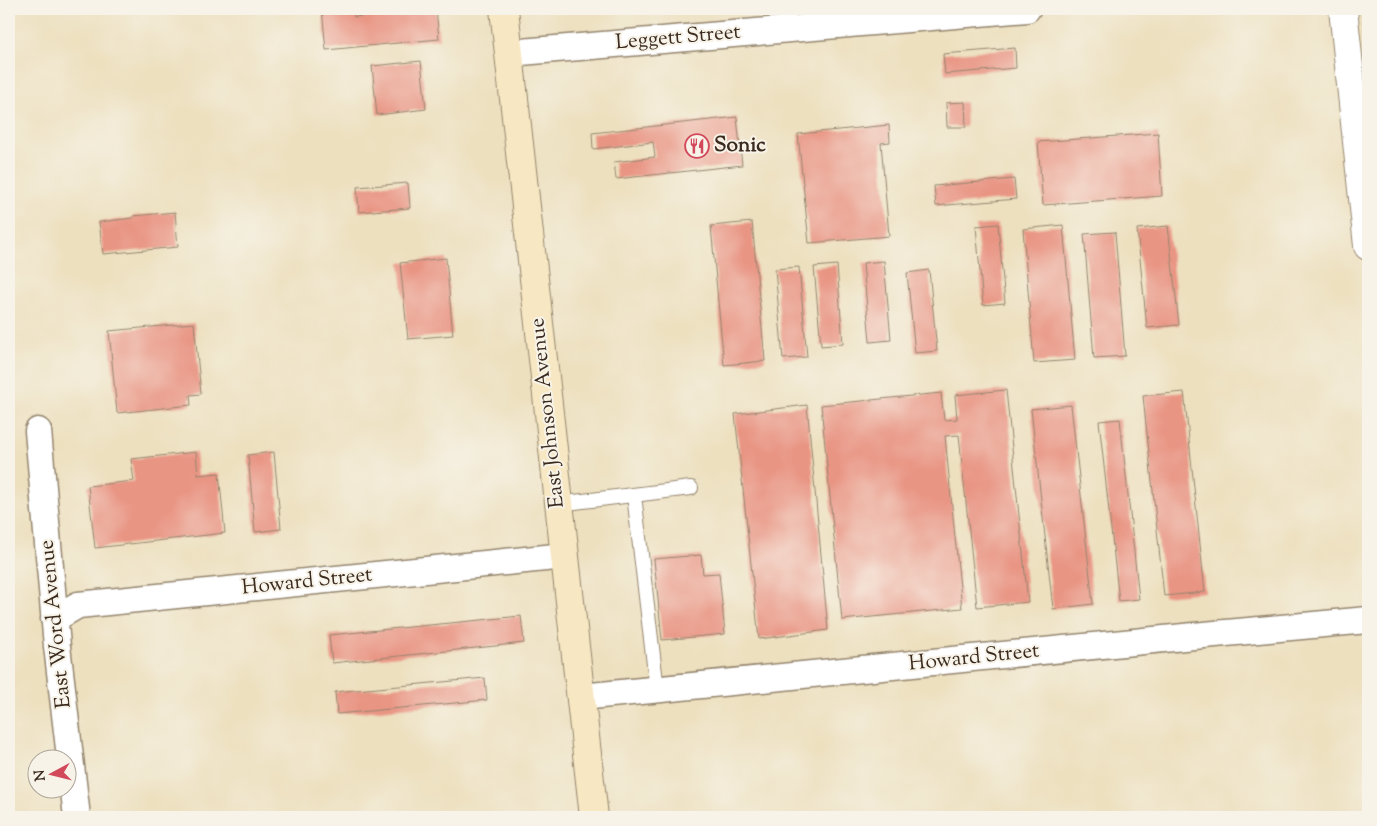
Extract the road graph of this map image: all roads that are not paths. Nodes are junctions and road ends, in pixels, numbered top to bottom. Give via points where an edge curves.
1 (504, 9) edge
2 (1027, 9) edge
3 (1343, 9) edge
4 (509, 53) junction
5 (1368, 246) edge
6 (38, 431) dead end
7 (691, 488) dead end
8 (634, 495) junction
9 (558, 504) junction
10 (564, 556) junction
11 (54, 619) junction
12 (1368, 620) edge
13 (657, 690) junction
14 (581, 697) junction
15 (77, 817) edge
16 (594, 817) edge

1 - 4 main road, East Johnson Avenue
2 - 4 street, Leggett Street
3 - 5 street
4 - 9 main road, East Johnson Avenue
6 - 11 street, East Word Avenue
7 - 8 lane
8 - 9 lane
8 - 13 lane
9 - 10 main road, East Johnson Avenue
10 - 11 street, Howard Street via 78,605
10 - 14 main road, East Johnson Avenue
11 - 15 street, East Word Avenue
12 - 13 street, Howard Street
13 - 14 street, Howard Street
14 - 16 main road, East Johnson Avenue

